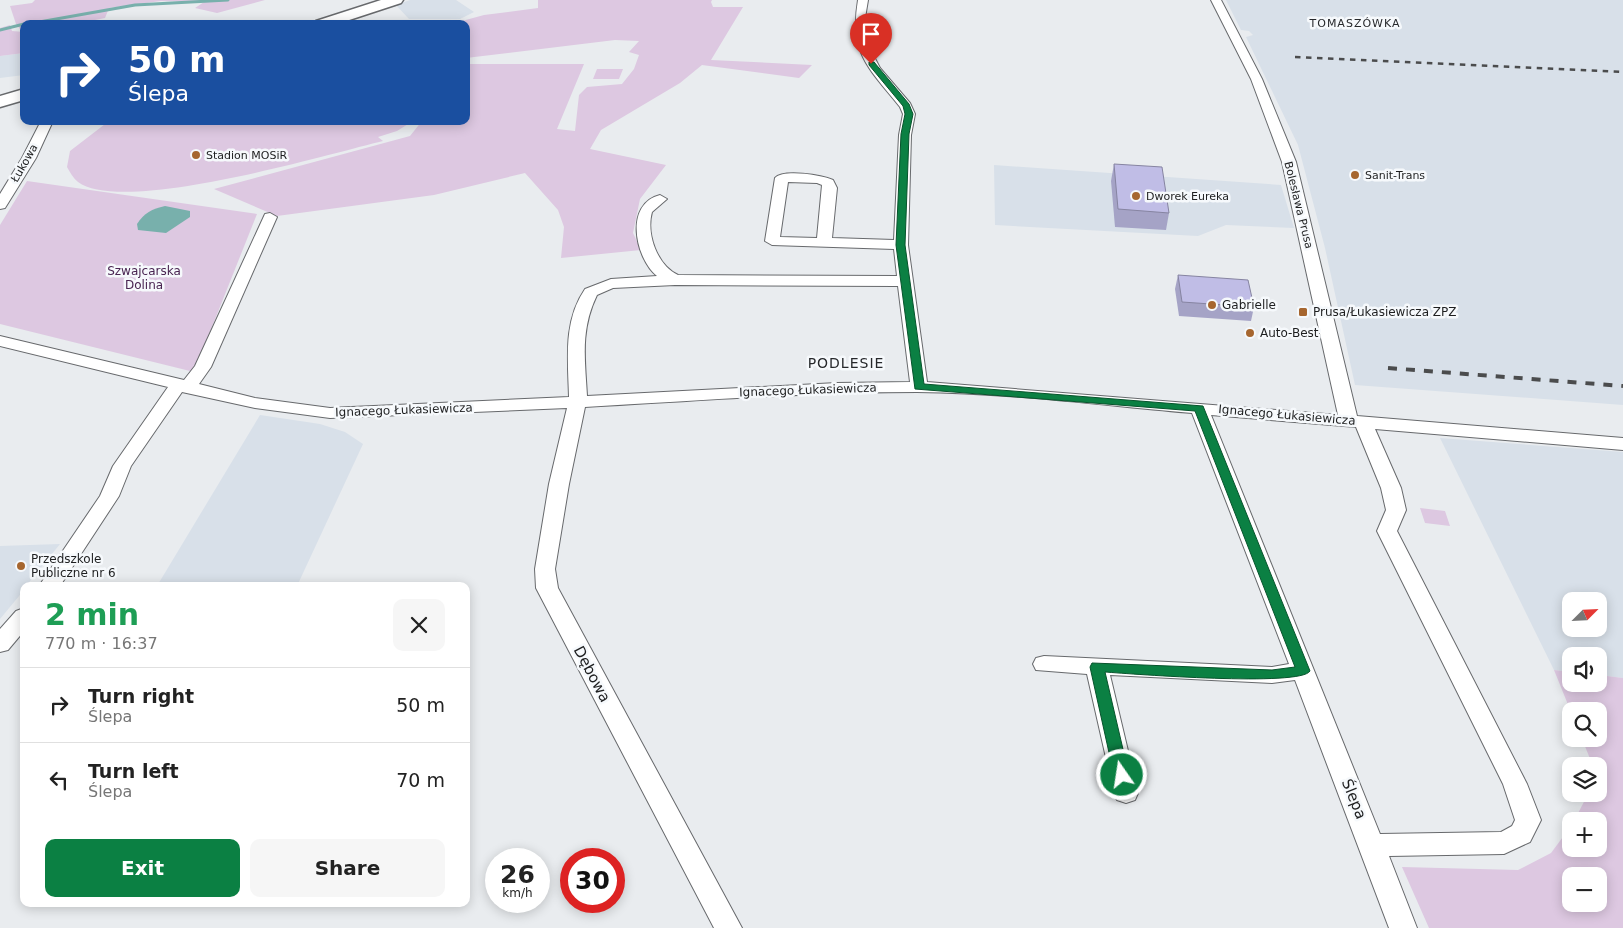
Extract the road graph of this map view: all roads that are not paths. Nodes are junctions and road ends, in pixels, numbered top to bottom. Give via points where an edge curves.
1 (396, 0) edge
2 (863, 0) edge
3 (1216, 0) edge
4 (334, 20) edge
5 (20, 95) edge
6 (0, 102) edge
7 (45, 125) edge
8 (660, 199) dead end
9 (0, 205) edge
10 (270, 217) dead end
11 (824, 242) junction
12 (901, 245) junction
13 (675, 280) junction
14 (905, 281) junction
15 (0, 341) edge
16 (182, 387) junction
17 (919, 387) junction
18 (578, 400) junction
19 (1199, 408) junction
20 (1356, 421) junction
21 (1623, 444) edge
22 (52, 582) edge
23 (20, 621) edge
24 (0, 644) edge
25 (1044, 664) dead end
26 (1097, 667) junction
27 (1303, 671) junction
28 (1126, 793) dead end
29 (1372, 845) junction
30 (728, 928) edge
31 (1403, 928) edge

1 - 4 street
2 - 12 street via 860,43 871,64 909,114 905,134
3 - 20 street, Bolesława Prusa via 1238,41 1289,162 1336,372
5 - 6 street
7 - 9 street, Łukowa
8 - 13 street via 646,210 643,226 653,262
10 - 16 street via 203,366
11 - 11 street via 772,241 782,178 819,179 828,183
11 - 12 street
12 - 14 street
13 - 14 street, Dębowa
13 - 18 street, Dębowa via 611,284 592,292 580,314 576,336
14 - 17 street
15 - 16 street, Ignacego Łukasiewicza
16 - 18 street, Ignacego Łukasiewicza via 255,403 330,413
16 - 22 street via 122,466 109,496
17 - 18 street, Ignacego Łukasiewicza
17 - 19 street, Ignacego Łukasiewicza
18 - 30 street, Dębowa via 546,561 547,588
19 - 20 street, Ignacego Łukasiewicza
19 - 27 street, Ślepa
20 - 21 street, Ignacego Łukasiewicza
20 - 29 street, Bolesława Prusa via 1391,488 1396,510 1387,531 1515,784 1528,820 1521,834 1504,843
23 - 24 street
25 - 26 street
26 - 27 street via 1272,675
26 - 28 street
27 - 29 street, Ślepa
29 - 31 street, Ślepa

